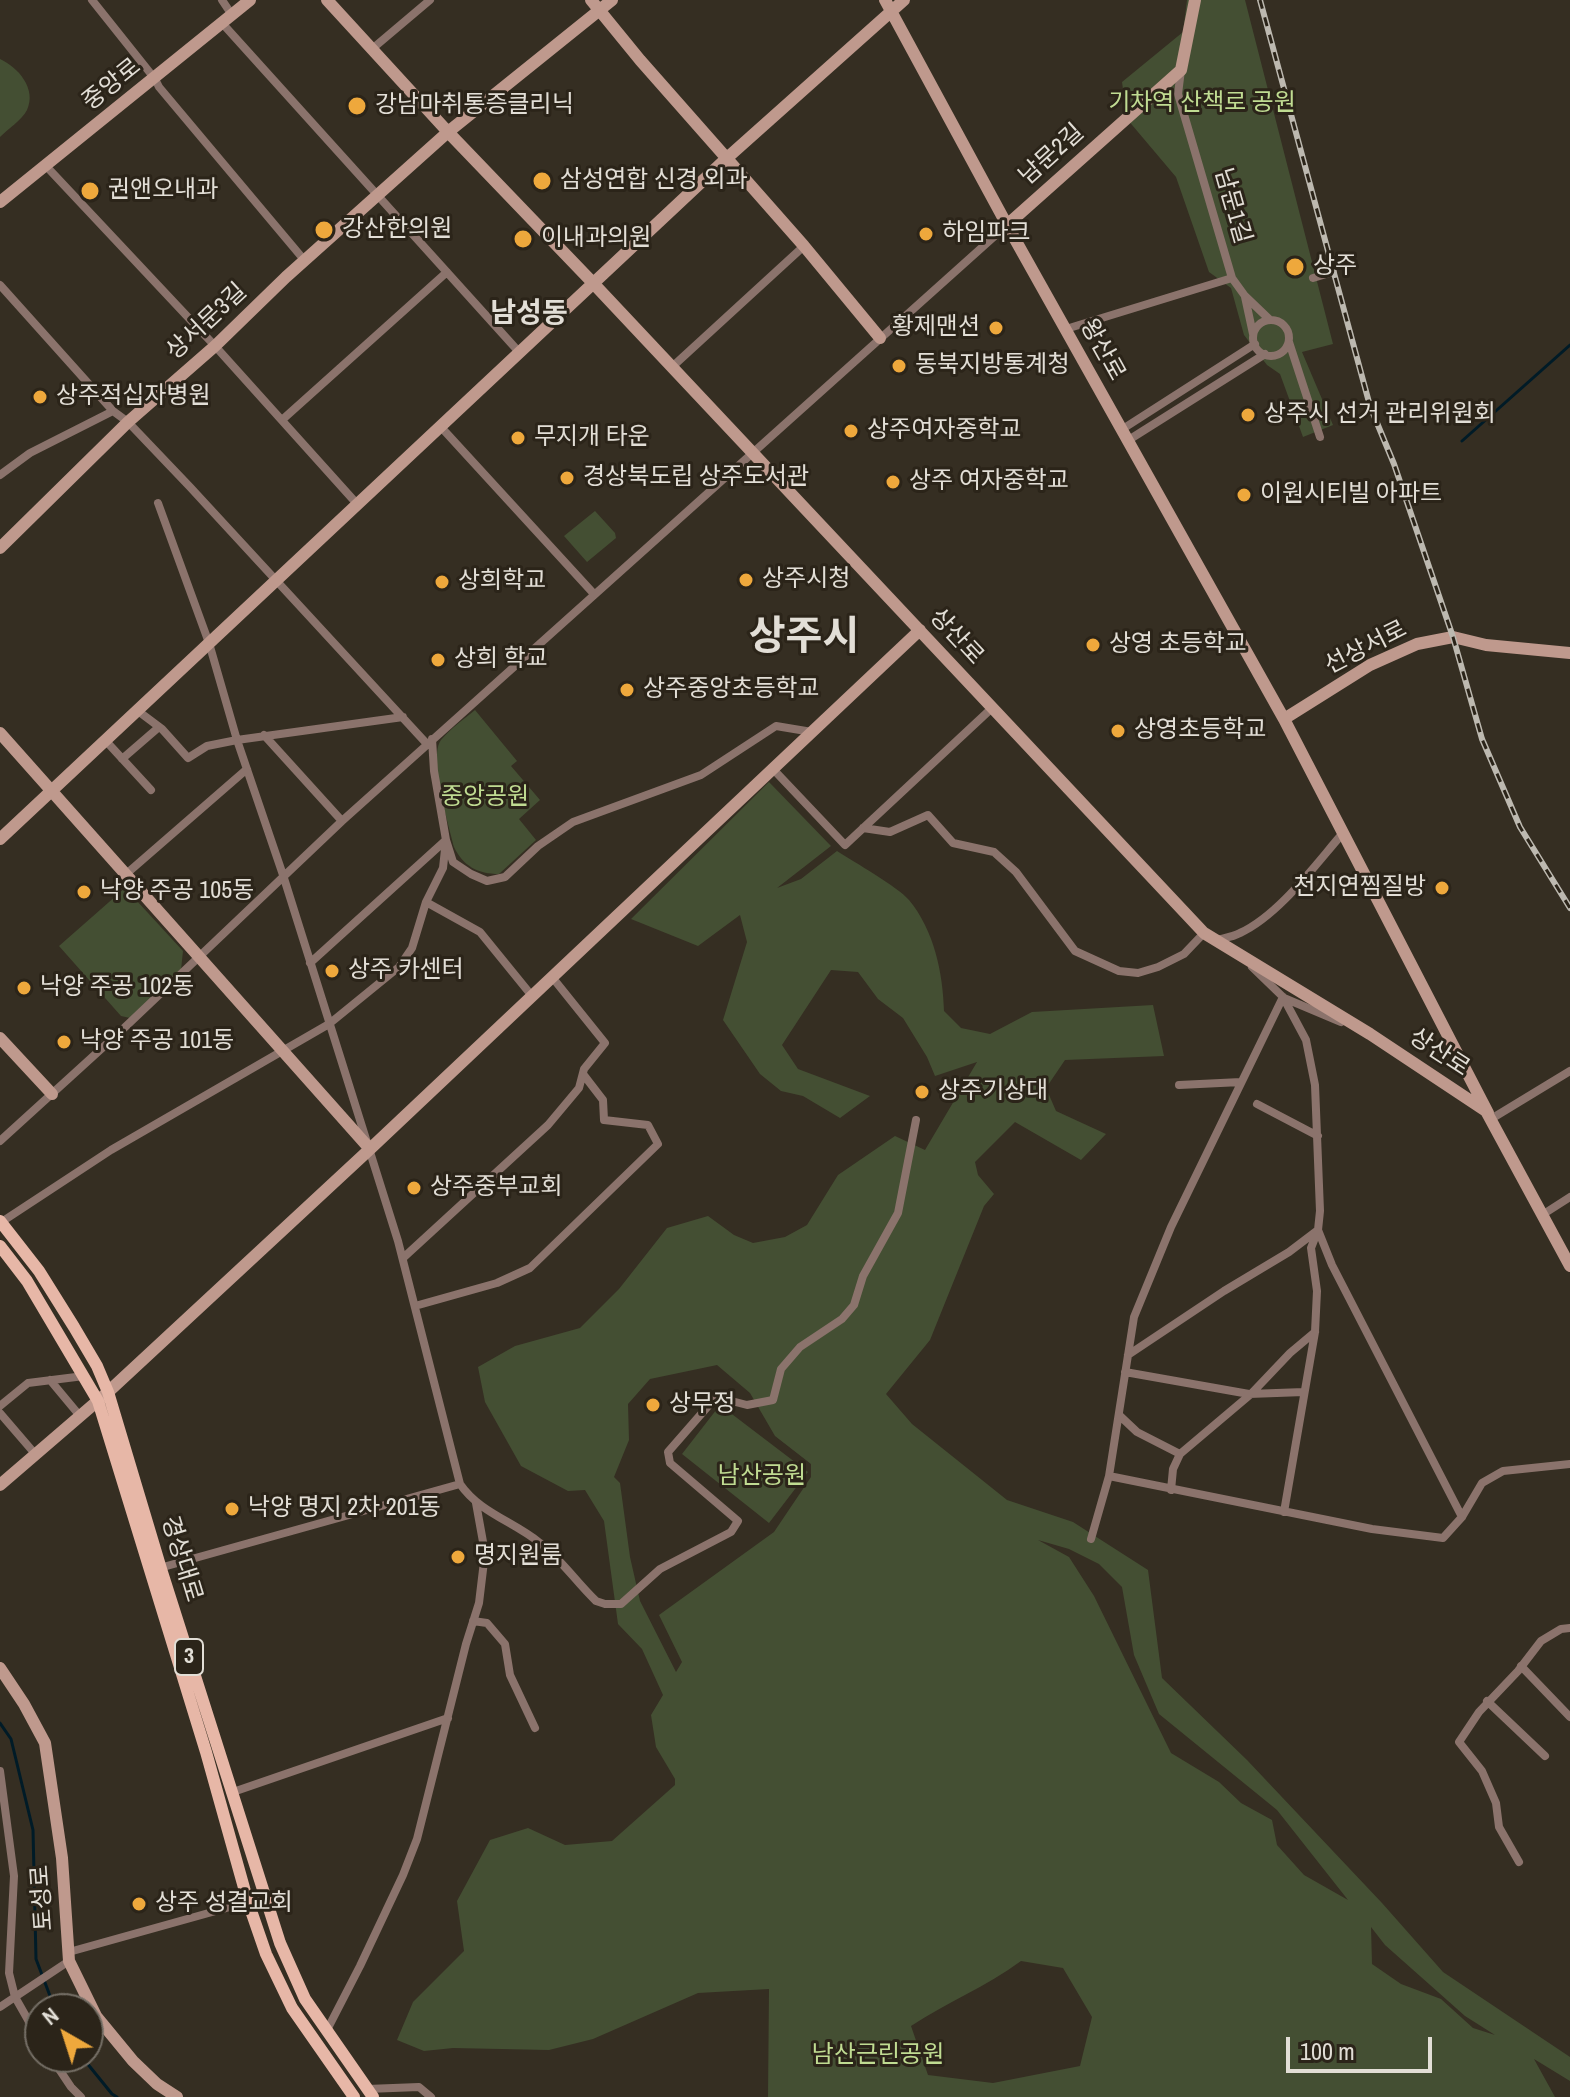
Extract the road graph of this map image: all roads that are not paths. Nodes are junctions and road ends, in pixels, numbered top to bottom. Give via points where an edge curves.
1 (92, 0) edge
2 (222, 0) edge
3 (250, 0) edge
4 (327, 0) edge
5 (430, 0) edge
6 (612, 0) edge
7 (904, 0) edge
8 (1195, 0) edge
9 (595, 5) edge
10 (888, 6) edge
11 (227, 19) junction
12 (372, 49) junction
13 (1181, 70) junction
14 (155, 79) junction
15 (1162, 86) junction
16 (1178, 94) junction
17 (448, 132) junction
18 (727, 158) junction
19 (46, 166) junction
20 (378, 196) junction
21 (0, 202) edge
22 (1007, 225) junction
23 (804, 246) junction
24 (305, 261) junction
25 (447, 272) junction
26 (1333, 272) dead end
27 (1232, 278) junction
28 (1313, 278) dead end
29 (593, 283) junction
30 (0, 285) edge
31 (1245, 296) junction
32 (1269, 319) junction
33 (1066, 329) junction
34 (880, 338) junction
35 (1254, 340) junction
36 (1289, 342) junction
37 (215, 346) junction
38 (519, 352) junction
39 (1280, 353) junction
40 (1265, 354) junction
41 (1296, 363) junction
42 (672, 367) junction
43 (113, 411) junction
44 (282, 420) junction
45 (128, 422) junction
46 (440, 426) junction
47 (1124, 435) junction
48 (1320, 437) dead end
49 (752, 454) junction
50 (0, 475) edge
51 (158, 503) dead end
52 (358, 505) junction
53 (0, 548) edge
54 (278, 580) junction
55 (594, 594) junction
56 (920, 630) junction
57 (209, 643) junction
58 (1570, 653) edge
59 (992, 708) junction
60 (138, 711) junction
61 (403, 717) junction
62 (1284, 719) junction
63 (159, 727) junction
64 (812, 732) junction
65 (0, 733) edge
66 (264, 735) junction
67 (105, 740) junction
68 (237, 740) junction
69 (429, 742) junction
70 (122, 759) junction
71 (772, 768) junction
72 (247, 769) junction
73 (151, 790) dead end
74 (51, 792) junction
75 (342, 821) junction
76 (863, 828) junction
77 (1343, 833) junction
78 (0, 839) edge
79 (446, 840) junction
80 (125, 875) junction
81 (283, 875) junction
82 (426, 902) junction
83 (1204, 933) junction
84 (1216, 940) junction
85 (199, 957) junction
86 (1243, 958) junction
87 (310, 963) junction
88 (552, 977) junction
89 (532, 996) junction
90 (1283, 997) junction
91 (329, 1024) junction
92 (1370, 1034) junction
93 (0, 1038) edge
94 (284, 1052) junction
95 (1570, 1071) edge
96 (583, 1074) junction
97 (1241, 1082) junction
98 (1179, 1085) dead end
99 (52, 1094) junction
100 (1257, 1104) dead end
101 (1491, 1119) junction
102 (916, 1120) dead end
103 (1318, 1136) junction
104 (0, 1141) edge
105 (370, 1149) junction
106 (1570, 1197) edge
107 (1542, 1215) junction
108 (1, 1222) edge
109 (1318, 1230) junction
110 (0, 1246) edge
111 (403, 1258) junction
112 (1570, 1266) edge
113 (415, 1306) junction
114 (1315, 1332) junction
115 (1128, 1355) junction
116 (1125, 1372) junction
117 (85, 1375) junction
118 (50, 1380) junction
119 (1304, 1392) junction
120 (1251, 1394) junction
121 (103, 1397) junction
122 (0, 1406) edge
123 (0, 1413) edge
124 (1119, 1415) junction
125 (80, 1416) junction
126 (1180, 1454) junction
127 (36, 1455) junction
128 (1570, 1464) edge
129 (1109, 1476) junction
130 (460, 1484) junction
131 (0, 1485) edge
132 (1171, 1490) junction
133 (476, 1503) junction
134 (1284, 1512) junction
135 (1462, 1517) junction
136 (1091, 1539) dead end
137 (155, 1570) junction
138 (473, 1621) junction
139 (1570, 1628) edge
140 (1521, 1666) junction
141 (0, 1668) edge
142 (1487, 1701) junction
143 (1570, 1717) edge
144 (448, 1718) junction
145 (535, 1728) dead end
146 (1545, 1756) dead end
147 (0, 1771) edge
148 (233, 1792) junction
149 (1519, 1862) dead end
150 (264, 1894) junction
151 (248, 1902) junction
152 (69, 1957) junction
153 (15, 1997) junction
154 (0, 2007) edge
155 (24, 2013) edge
156 (327, 2030) junction
157 (62, 2073) edge
158 (370, 2093) edge
159 (81, 2097) edge
160 (177, 2097) edge
161 (354, 2097) edge
162 (431, 2097) edge

1 - 14 street
2 - 11 street
3 - 11 street, 중앙로
4 - 12 street, 상산로
5 - 12 street
6 - 9 street, 상서문3길
7 - 10 street
8 - 13 street
9 - 17 street, 상서문3길
9 - 18 street
10 - 18 street
10 - 22 street, 왕산로
11 - 14 street, 중앙로
11 - 20 street
12 - 17 street, 상산로
13 - 15 street, 남문2길
13 - 16 street, 남문1길
14 - 19 street, 중앙로
14 - 24 street
15 - 16 street
15 - 22 street, 남문2길
16 - 27 street, 남문1길
17 - 20 street, 상서문3길
17 - 29 street, 상산로
18 - 23 street
18 - 29 street
19 - 21 street, 중앙로
19 - 37 street
20 - 24 street, 상서문3길
20 - 25 street
22 - 33 street, 왕산로
22 - 34 street
23 - 34 street
23 - 42 street
24 - 37 street, 상서문3길
25 - 38 street
25 - 44 street
26 - 28 street
27 - 31 street
27 - 33 street, 남문1길
29 - 38 street
29 - 42 street, 상산로
30 - 43 street
31 - 32 street
31 - 35 street
32 - 35 street via 1256,327
32 - 36 street via 1283,324
33 - 47 street, 왕산로
34 - 49 street
35 - 40 street
35 - 47 street
36 - 39 street
36 - 41 street
37 - 44 street
37 - 45 street, 상서문3길
38 - 46 street
39 - 40 street
39 - 41 street
40 - 47 street
41 - 48 street
42 - 49 street, 상산로
43 - 45 street
43 - 50 street via 30,453
44 - 52 street
45 - 53 street, 상서문3길
45 - 54 street
46 - 52 street
46 - 55 street
47 - 62 street, 왕산로
49 - 55 street
49 - 56 street, 상산로
51 - 57 street
52 - 54 street
54 - 57 street
54 - 61 street
55 - 69 street
56 - 59 street, 상산로
56 - 64 street
57 - 60 street
57 - 68 street
58 - 62 street, 선상서로 via 1453,637 1417,644 1370,665
59 - 76 street
59 - 83 street, 상산로
60 - 63 street
60 - 67 street
61 - 66 street
61 - 69 street
62 - 77 street, 왕산로
63 - 68 street via 188,758 207,746
63 - 70 street
64 - 71 street
64 - 79 street via 776,726 701,775 573,822 505,877 487,881 471,874 453,862
65 - 74 street
66 - 68 street
66 - 75 street
67 - 70 street
67 - 74 street
68 - 72 street
69 - 75 street
69 - 79 street
70 - 73 street
71 - 76 street via 845,845
71 - 88 street
72 - 80 street
72 - 81 street
74 - 78 street
74 - 80 street
75 - 81 street
76 - 83 street via 890,832 928,815 953,843 994,852 1016,872 1075,951 1119,971 1158,967 1184,954
77 - 84 street via 1266,915 1240,933
77 - 101 street, 왕산로
79 - 82 street via 443,868
79 - 87 street
80 - 85 street
81 - 85 street
81 - 87 street
82 - 89 street via 480,932
82 - 91 street via 412,948 399,967
83 - 84 street, 상산로
84 - 86 street, 상산로
85 - 94 street
85 - 99 street
86 - 90 street
86 - 92 street, 상산로
87 - 91 street
88 - 89 street
88 - 96 street via 605,1043
89 - 105 street
90 - 92 street
90 - 97 street
90 - 103 street via 1306,1040
91 - 94 street
91 - 105 street
92 - 101 street, 상산로
93 - 99 street
94 - 105 street
94 - 108 street via 111,1150
95 - 101 street
96 - 111 street via 579,1088 548,1125
96 - 113 street via 603,1100 604,1120 648,1125 658,1144 530,1268
97 - 98 street
97 - 115 street via 1171,1227 1134,1317
99 - 104 street
100 - 103 street
101 - 107 street, 상산로
102 - 133 street via 898,1213 863,1276 854,1305 800,1347 781,1369 773,1400 747,1405 716,1397 668,1452 670,1463 738,1521 731,1532 660,1569 621,1604 605,1604 537,1540
103 - 109 street
105 - 111 street
105 - 121 street
106 - 107 street
107 - 112 street, 상산로
108 - 121 main road, 경상대로 / 3 via 39,1271 97,1366
109 - 114 street via 1311,1248
109 - 115 street
109 - 135 street
110 - 117 main road, 경상대로 / 3
111 - 113 street
113 - 130 street
114 - 119 street
114 - 120 street
115 - 116 street
116 - 120 street
116 - 124 street
117 - 118 street
117 - 121 main road, 경상대로 / 3
118 - 122 street via 28,1383
118 - 125 street
119 - 120 street
119 - 134 street
120 - 126 street
121 - 125 street
121 - 137 main road, 경상대로 / 3
123 - 127 street
124 - 126 street via 1137,1432
124 - 129 street
125 - 127 street
126 - 132 street
127 - 131 street
128 - 135 street via 1503,1471 1482,1483
129 - 132 street
129 - 136 street
130 - 133 street
130 - 137 street
132 - 134 street
133 - 138 street via 485,1553
134 - 135 street via 1443,1538
137 - 148 main road, 경상대로 / 3
137 - 151 main road, 경상대로 / 3
138 - 144 street
138 - 145 street via 487,1623 505,1644 510,1675
139 - 140 street via 1541,1641
140 - 142 street
140 - 143 street
141 - 152 street, 토성로 via 45,1743 62,1858
142 - 146 street
142 - 149 street via 1459,1742 1482,1771 1496,1803 1499,1827
144 - 148 street
144 - 156 street via 417,1839
147 - 153 street via 14,1876 9,1973
148 - 150 main road, 경상대로 / 3
150 - 151 street
150 - 156 main road, 경상대로 / 3 via 297,1984
151 - 152 street
151 - 161 main road, 경상대로 / 3 via 292,2008
152 - 153 street
152 - 160 street, 토성로 via 96,2016 133,2061
153 - 154 street
153 - 155 street
156 - 158 main road, 경상대로 / 3
157 - 159 street
158 - 162 street via 419,2087

